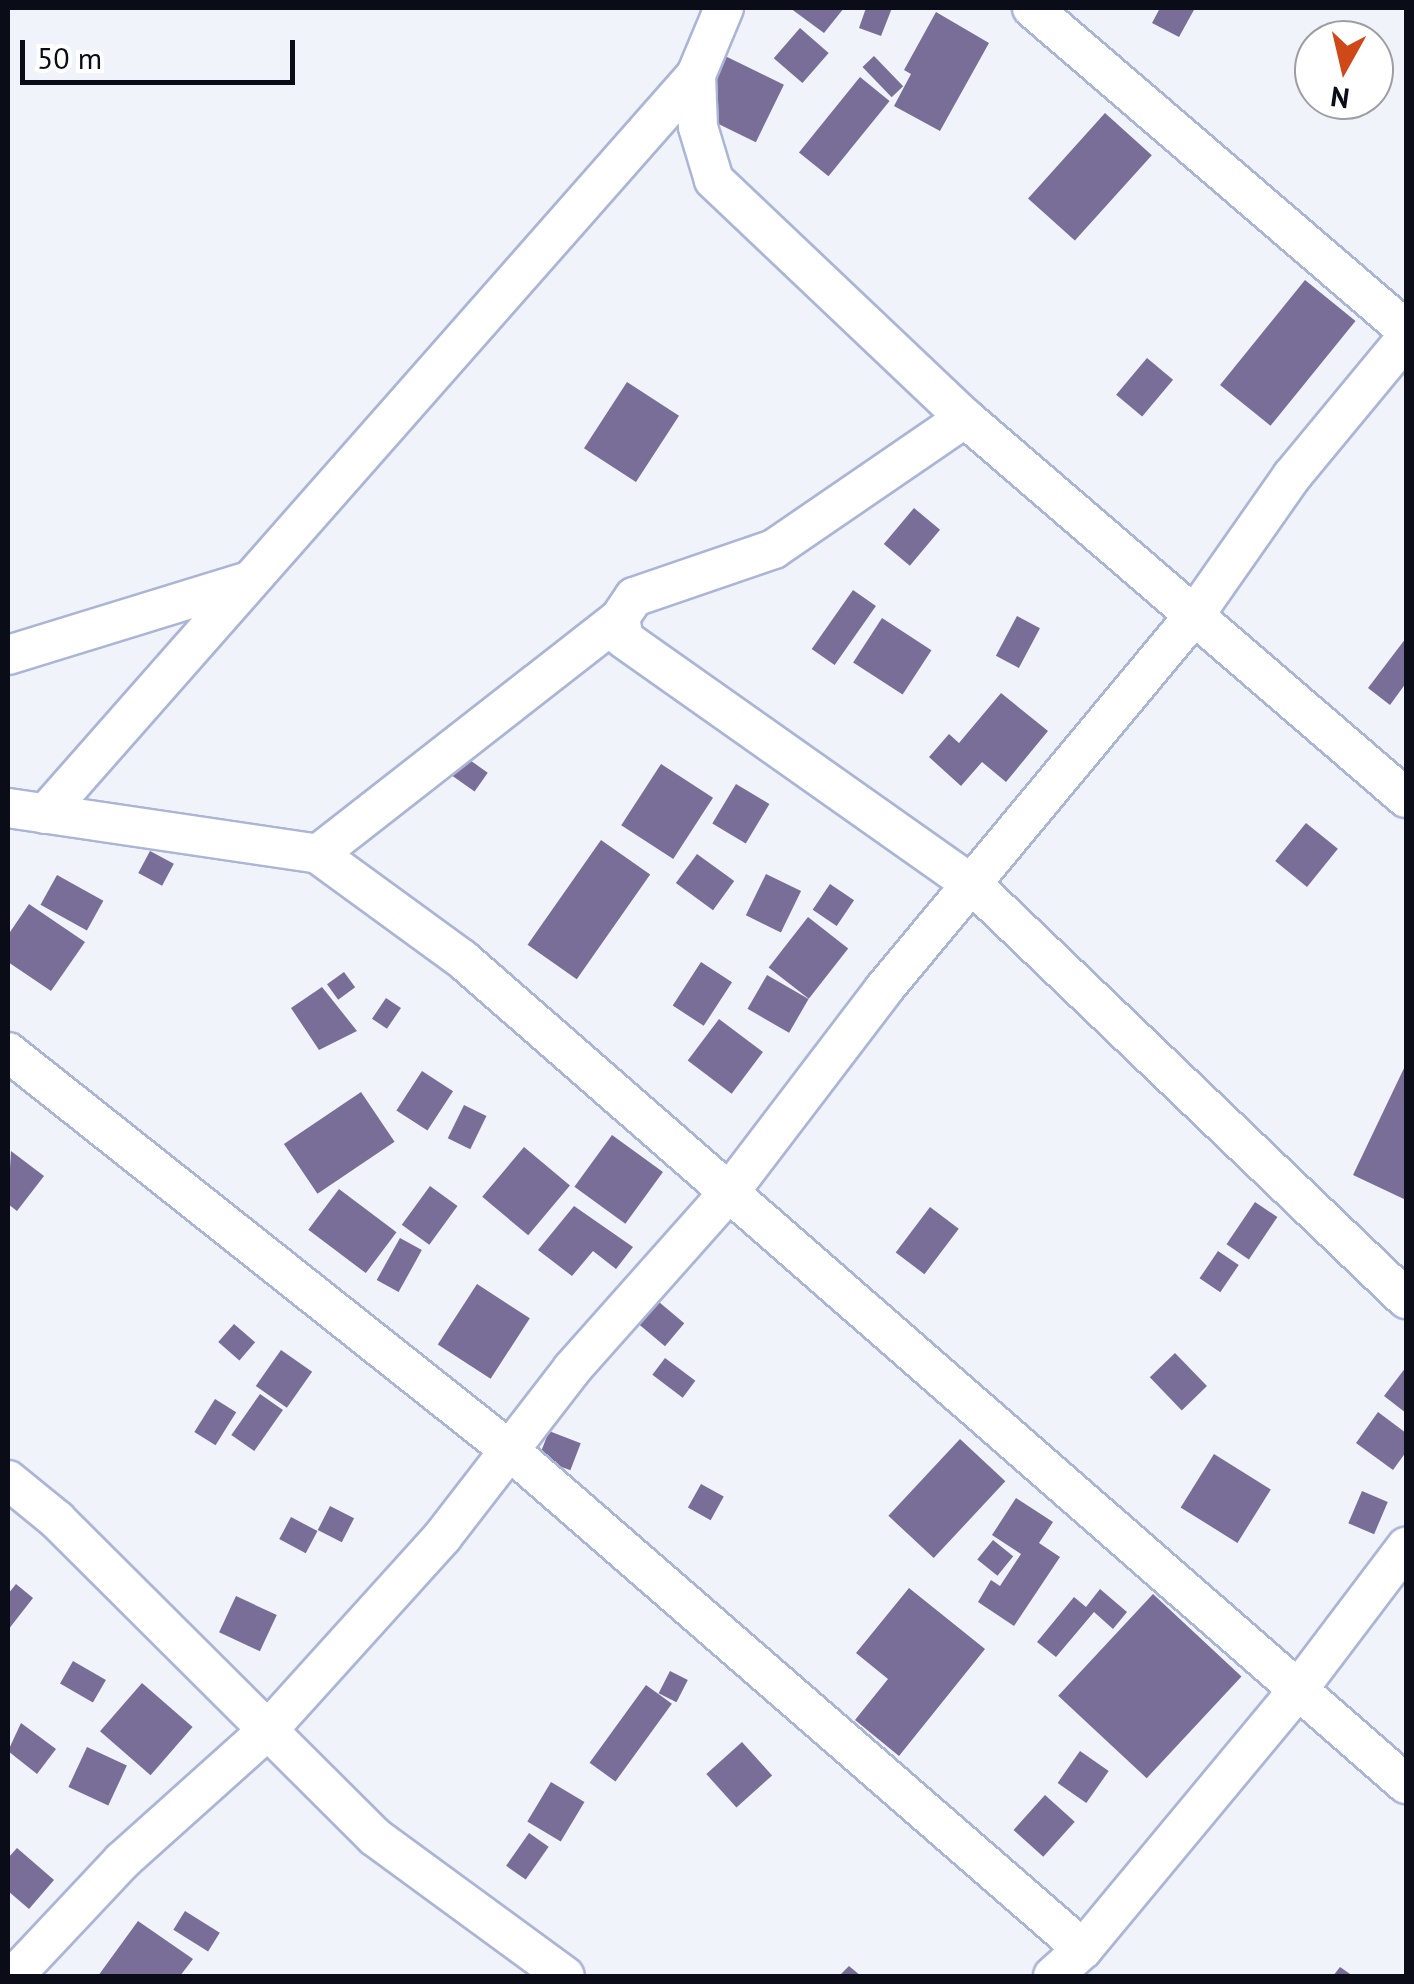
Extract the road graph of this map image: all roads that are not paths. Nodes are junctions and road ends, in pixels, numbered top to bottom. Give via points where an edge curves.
1 (724, 8) edge
2 (1032, 8) edge
3 (696, 75) junction
4 (1406, 330) edge
5 (1406, 338) edge
6 (965, 418) junction
7 (250, 580) junction
8 (1196, 613) junction
9 (620, 618) junction
10 (8, 655) edge
11 (1406, 798) edge
12 (26, 811) edge
13 (318, 854) junction
14 (974, 886) junction
15 (8, 1052) edge
16 (731, 1190) junction
17 (1406, 1299) edge
18 (508, 1448) junction
19 (8, 1480) edge
20 (1406, 1547) edge
21 (1297, 1691) junction
22 (268, 1730) junction
23 (1406, 1784) edge
24 (1083, 1949) junction
25 (14, 1976) edge
26 (565, 1976) edge
27 (1052, 1976) edge

1 - 3 street
2 - 4 street
3 - 6 street via 698,126 714,180
3 - 7 street
5 - 8 street via 1292,476
6 - 8 street
6 - 9 street via 774,549 634,597
7 - 10 street
7 - 12 street
8 - 11 street
8 - 14 street
9 - 13 street
9 - 14 street via 624,639
12 - 13 street
13 - 16 street via 462,959
14 - 16 street via 884,989
14 - 17 street
15 - 18 street
16 - 18 street
16 - 21 street
18 - 22 street via 442,1536
18 - 24 street
19 - 22 street via 57,1520
20 - 21 street
21 - 23 street
21 - 24 street
22 - 25 street via 122,1861
22 - 26 street via 374,1838
24 - 27 street

